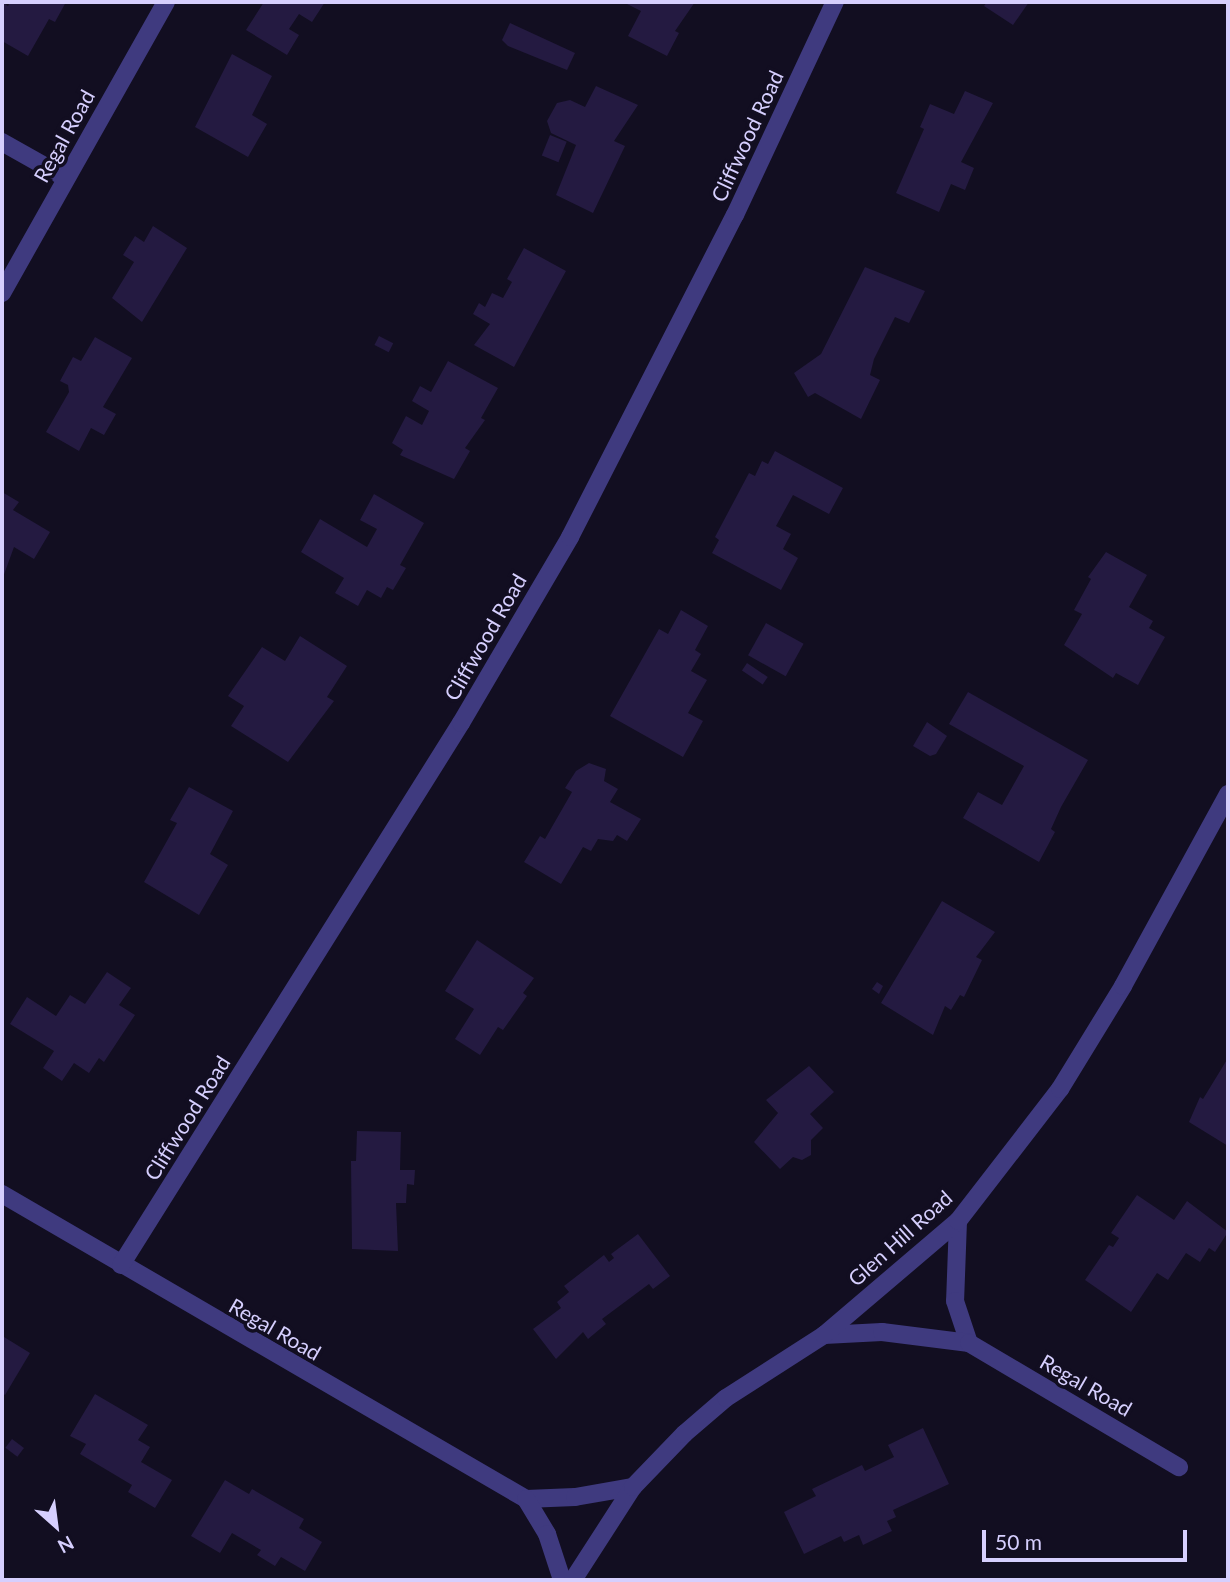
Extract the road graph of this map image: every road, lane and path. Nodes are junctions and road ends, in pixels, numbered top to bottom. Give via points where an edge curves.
1 (166, 2) edge
2 (835, 2) edge
3 (2, 142) edge
4 (66, 178) junction
5 (2, 293) edge
6 (1228, 794) edge
7 (2, 1194) edge
8 (958, 1221) junction
9 (121, 1265) junction
10 (824, 1335) junction
11 (969, 1343) junction
12 (1179, 1466) dead end
13 (633, 1487) junction
14 (526, 1499) junction
15 (562, 1580) edge
16 (573, 1580) edge

1 - 4 street, Regal Road
2 - 9 street, Cliffwood Road via 735,215 570,537 432,771
3 - 4 street
4 - 5 street, Regal Road
6 - 8 street, Glen Hill Road via 1123,986 1059,1089
7 - 9 street, Regal Road
8 - 10 street, Glen Hill Road
8 - 11 street via 955,1301
9 - 14 street, Regal Road
10 - 11 street, Regal Road via 882,1332
10 - 13 street, Glen Hill Road via 726,1398
11 - 12 street, Regal Road
13 - 14 street
13 - 16 street, Glen Hill Road
14 - 15 street, Regal Road via 547,1534

